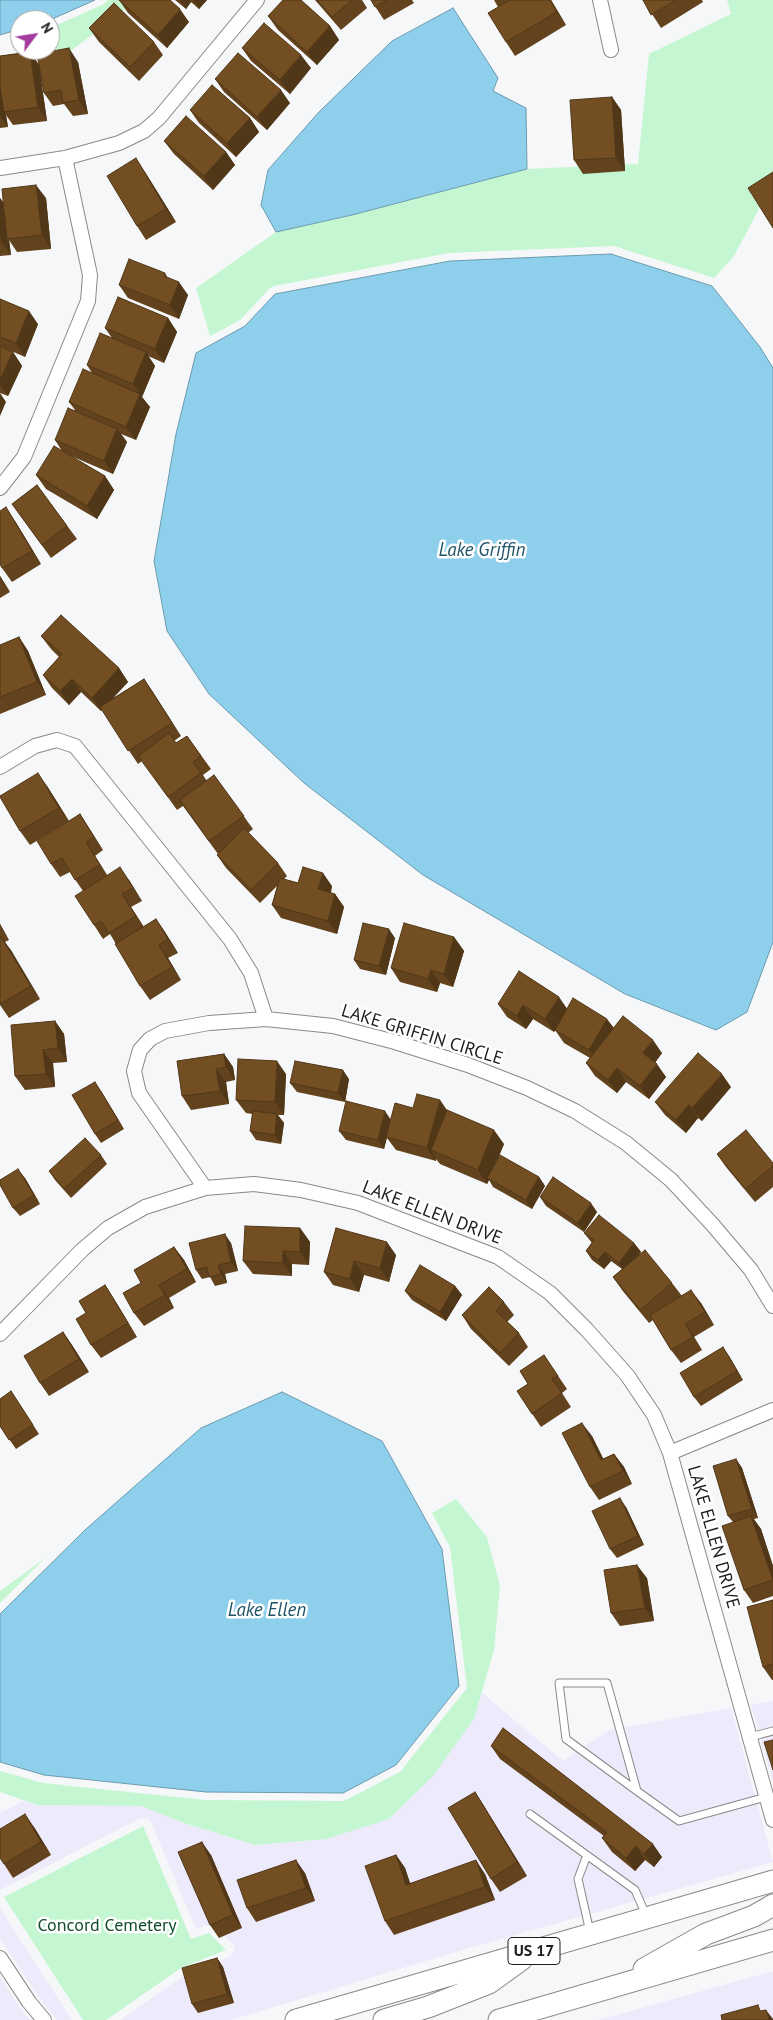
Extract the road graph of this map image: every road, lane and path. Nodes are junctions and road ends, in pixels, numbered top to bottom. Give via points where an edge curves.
1 (257, 0) edge
2 (600, 0) edge
3 (611, 50) dead end
4 (65, 158) junction
5 (0, 168) edge
6 (0, 488) edge
7 (0, 767) edge
8 (266, 1019) junction
9 (205, 1188) junction
10 (773, 1306) edge
11 (0, 1334) edge
12 (773, 1410) edge
13 (670, 1453) junction
14 (773, 1732) edge
15 (750, 1737) junction
16 (637, 1791) junction
17 (766, 1797) junction
18 (530, 1814) dead end
19 (773, 1820) edge
20 (587, 1855) junction
21 (773, 1881) edge
22 (773, 1905) edge
23 (647, 1918) junction
24 (590, 1934) junction
25 (773, 1940) edge
26 (536, 1950) junction
27 (0, 1958) edge
28 (611, 1987) junction
29 (535, 2015) edge
30 (44, 2020) edge
31 (296, 2020) edge
32 (384, 2020) edge
33 (499, 2020) edge

1 - 4 street via 159,118 144,131 119,143
2 - 3 street
4 - 5 street
4 - 6 street via 90,275 88,301 24,457
7 - 8 street via 35,746 57,740 75,746 230,939 251,973
8 - 9 street, LAKE GRIFFIN CIRCLE via 209,1023 165,1031 150,1039 140,1050 134,1071 139,1093
8 - 10 street, LAKE GRIFFIN CIRCLE via 333,1026 395,1042 468,1065 575,1111 626,1143 671,1180 751,1270
9 - 11 street, LAKE ELLEN DRIVE via 144,1207 108,1228 82,1250
9 - 13 street, LAKE ELLEN DRIVE via 254,1184 301,1190 358,1203 498,1257 550,1293 627,1374 654,1415
12 - 13 street
13 - 15 street, LAKE ELLEN DRIVE
14 - 15 lane
15 - 17 street, LAKE ELLEN DRIVE
16 - 16 lane via 566,1739 559,1683 606,1683
16 - 17 lane via 679,1821
17 - 19 street, LAKE ELLEN DRIVE
18 - 20 lane
20 - 23 lane via 635,1890
20 - 24 lane via 578,1879
21 - 23 main road, US 17
22 - 28 main road via 754,1916 706,1934
23 - 24 main road, US 17
24 - 26 main road, US 17
25 - 28 main road
26 - 31 main road, US 17
26 - 32 main road via 489,1983
27 - 30 street
28 - 29 main road
29 - 33 main road

